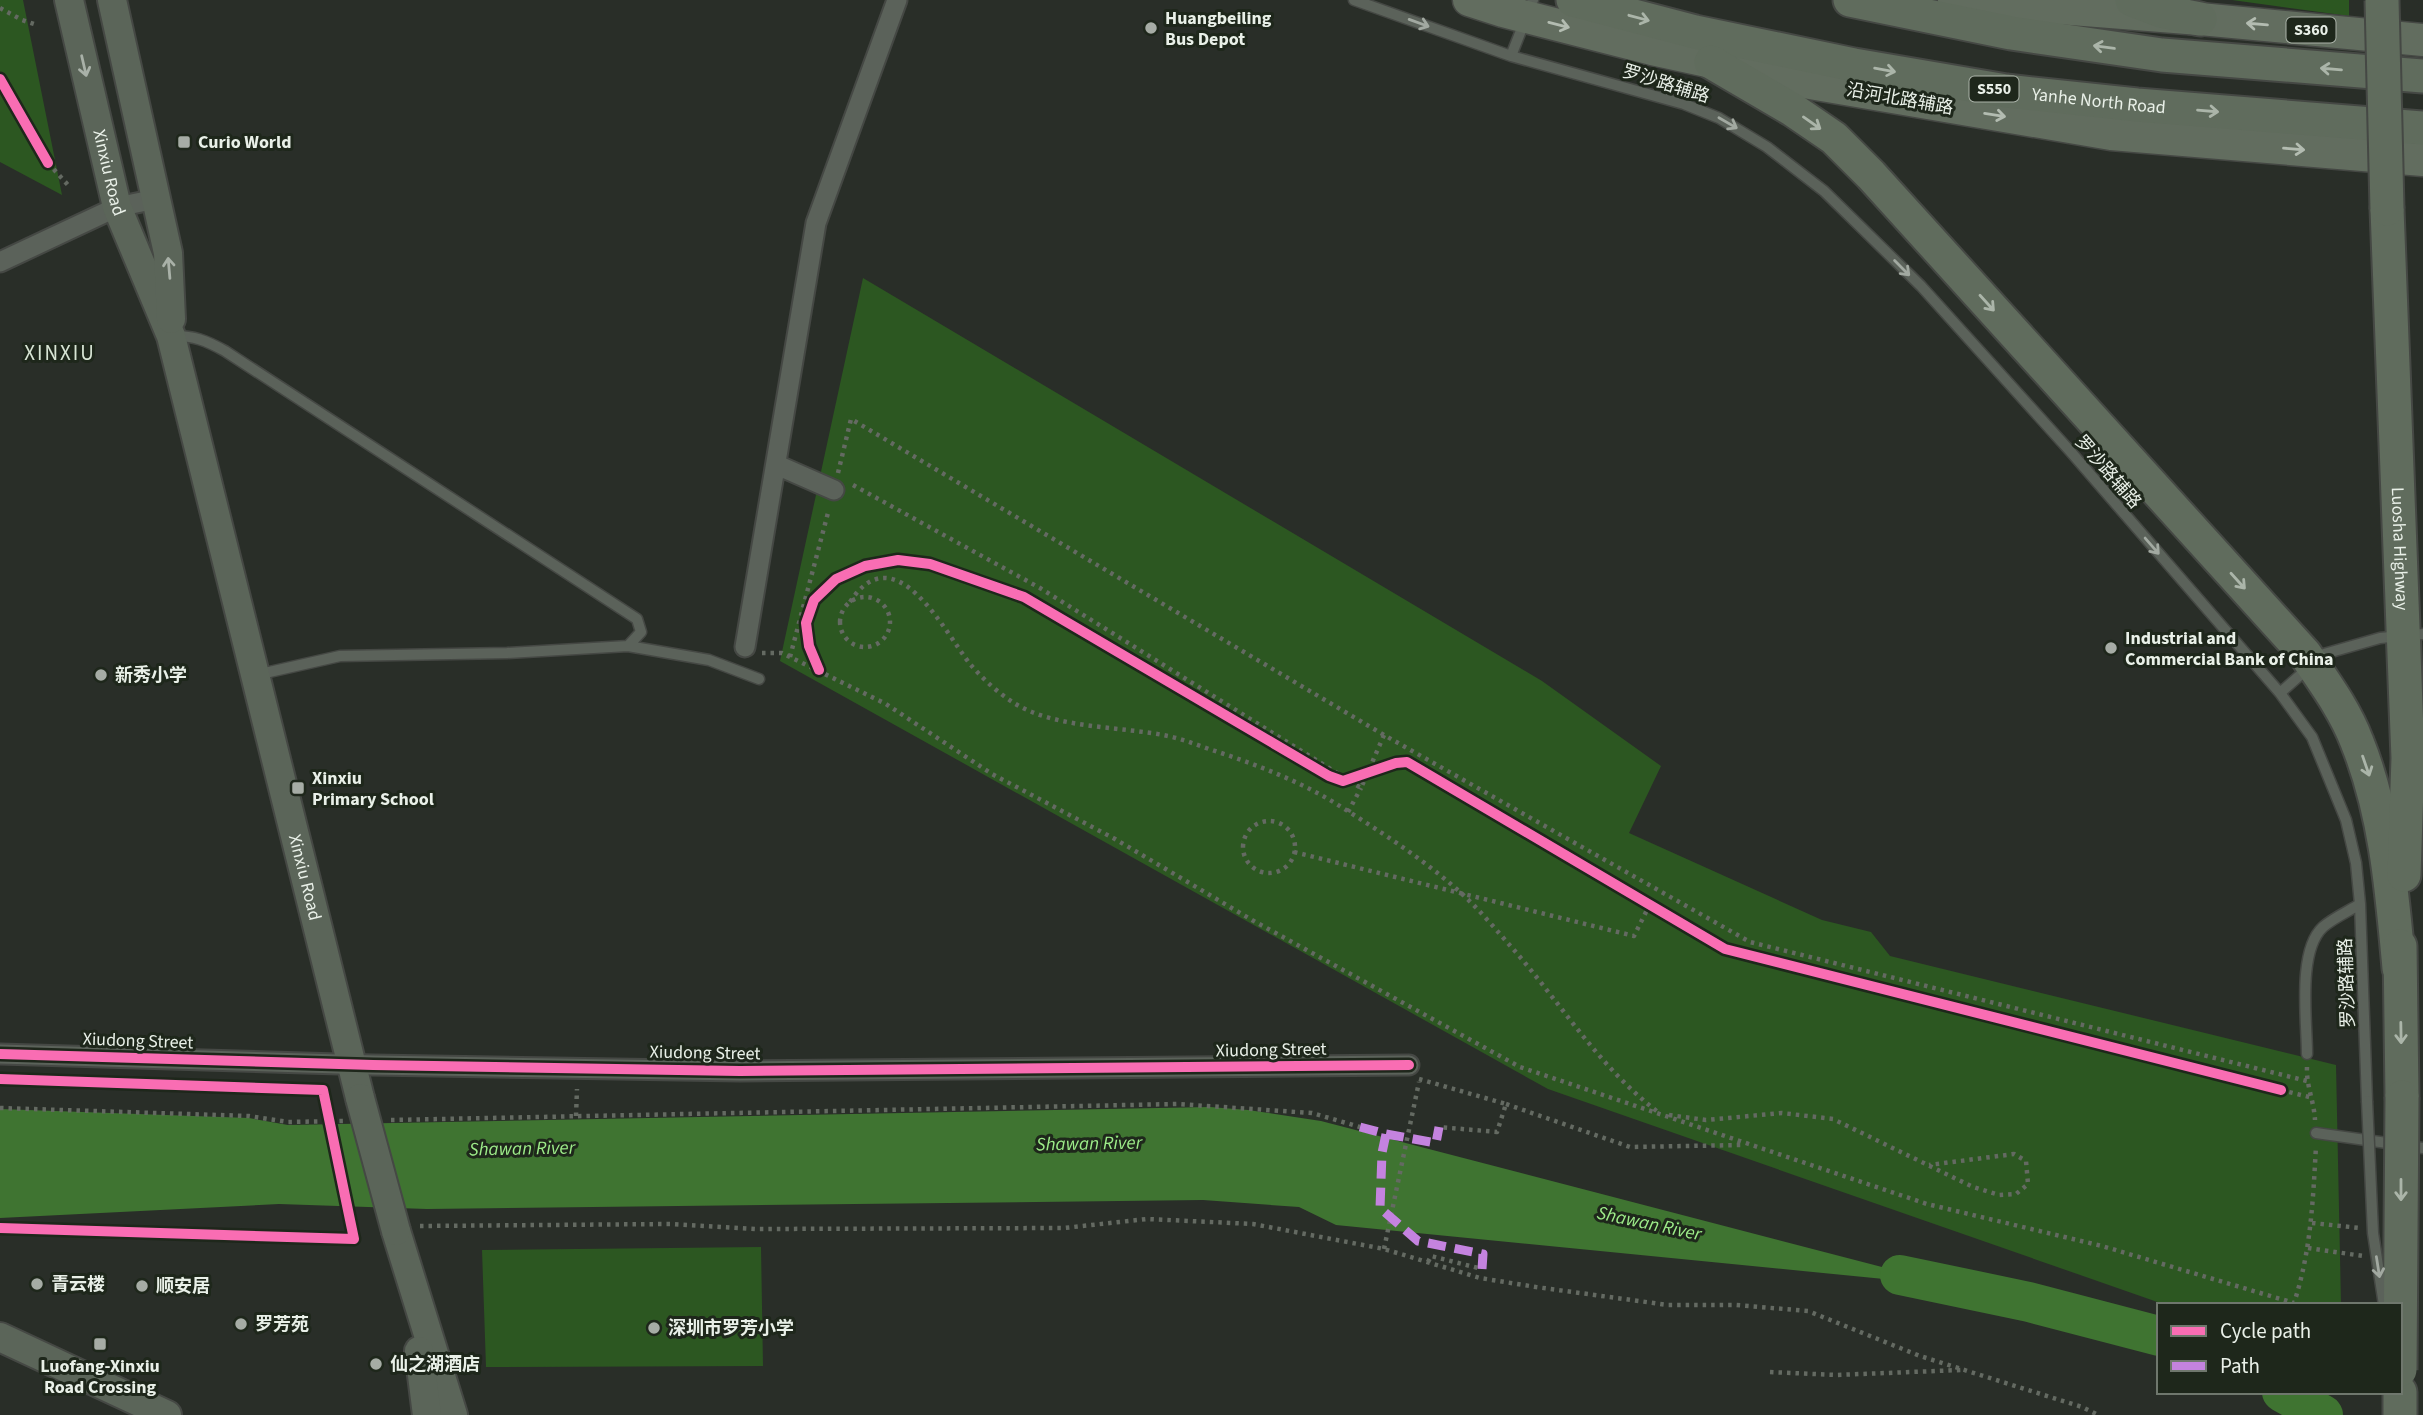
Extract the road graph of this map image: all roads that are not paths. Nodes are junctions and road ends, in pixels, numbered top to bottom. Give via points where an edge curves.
1 (69, 0) edge
2 (111, 0) edge
3 (897, 0) edge
4 (1354, 0) edge
5 (1469, 0) edge
6 (1532, 0) edge
7 (1573, 0) edge
8 (1850, 0) edge
9 (1954, 0) edge
10 (2132, 0) edge
11 (2382, 0) edge
12 (2404, 0) edge
13 (2200, 19) junction
14 (2423, 40) edge
15 (1511, 56) junction
16 (1711, 62) junction
17 (2423, 76) edge
18 (2423, 128) edge
19 (2423, 160) edge
20 (156, 199) junction
21 (2399, 206) junction
22 (117, 207) junction
23 (0, 262) edge
24 (171, 336) junction
25 (777, 465) junction
26 (842, 486) road end
27 (2423, 634) edge
28 (628, 646) junction
29 (745, 648) dead end
30 (256, 676) junction
31 (759, 679) dead end
32 (2280, 693) junction
33 (2360, 904) junction
34 (2399, 968) junction
35 (0, 1054) edge
36 (2307, 1054) road end
37 (352, 1065) junction
38 (1414, 1072) road end
39 (2316, 1133) road end
40 (2423, 1148) edge
41 (404, 1236) junction
42 (2384, 1303) edge
43 (2401, 1303) edge
44 (0, 1337) edge
45 (167, 1415) edge
46 (427, 1415) edge
47 (453, 1415) edge

1 -> 22 main road, Xinxiu Road
2 - 20 main road, Xinxiu Road
3 - 25 street via 816,223
4 -> 15 lane, 罗沙路辅路
5 -> 16 main road, 沿河北路辅路
6 - 15 lane
7 -> 18 highway, Yanhe North Road / S550 via 1695,32 2006,91
17 -> 8 highway via 2162,55 2011,33
9 - 13 main road
10 - 13 highway, S360
11 - 21 highway, Luosha Highway, bridge
12 - 21 highway
14 -> 13 main road, S360
15 -> 32 lane, 罗沙路辅路 via 1719,118 1767,147 1824,191 1930,297
16 -> 19 main road, 沿河北路辅路 via 2111,134
16 -> 34 highway via 1834,138 2305,654 2337,701 2371,779 2390,876
20 - 22 street
24 -> 20 main road, Xinxiu Road via 168,253
21 - 34 highway, Luosha Highway via 2408,758
22 - 23 street
22 - 24 main road, Xinxiu Road
24 - 28 lane via 188,335 225,351 637,619 641,632
24 - 30 main road, Xinxiu Road
25 - 26 street
25 - 29 street
27 - 32 lane via 2380,638 2325,654
28 - 30 lane via 340,656
28 - 31 lane via 709,660
30 - 37 main road, Xinxiu Road
32 - 33 lane, 罗沙路辅路 via 2312,737 2331,779 2354,852
33 - 36 lane via 2322,927 2310,946
33 -> 42 lane, 罗沙路辅路, bridge via 2373,1233
34 -> 43 highway, Luosha Highway, bridge
35 - 37 street, Xiudong Street
37 - 38 street, Xiudong Street
37 - 41 main road, Xinxiu Road, bridge
39 - 40 lane
41 - 46 main road
41 - 47 main road, Xinxiu Road
44 - 45 main road

